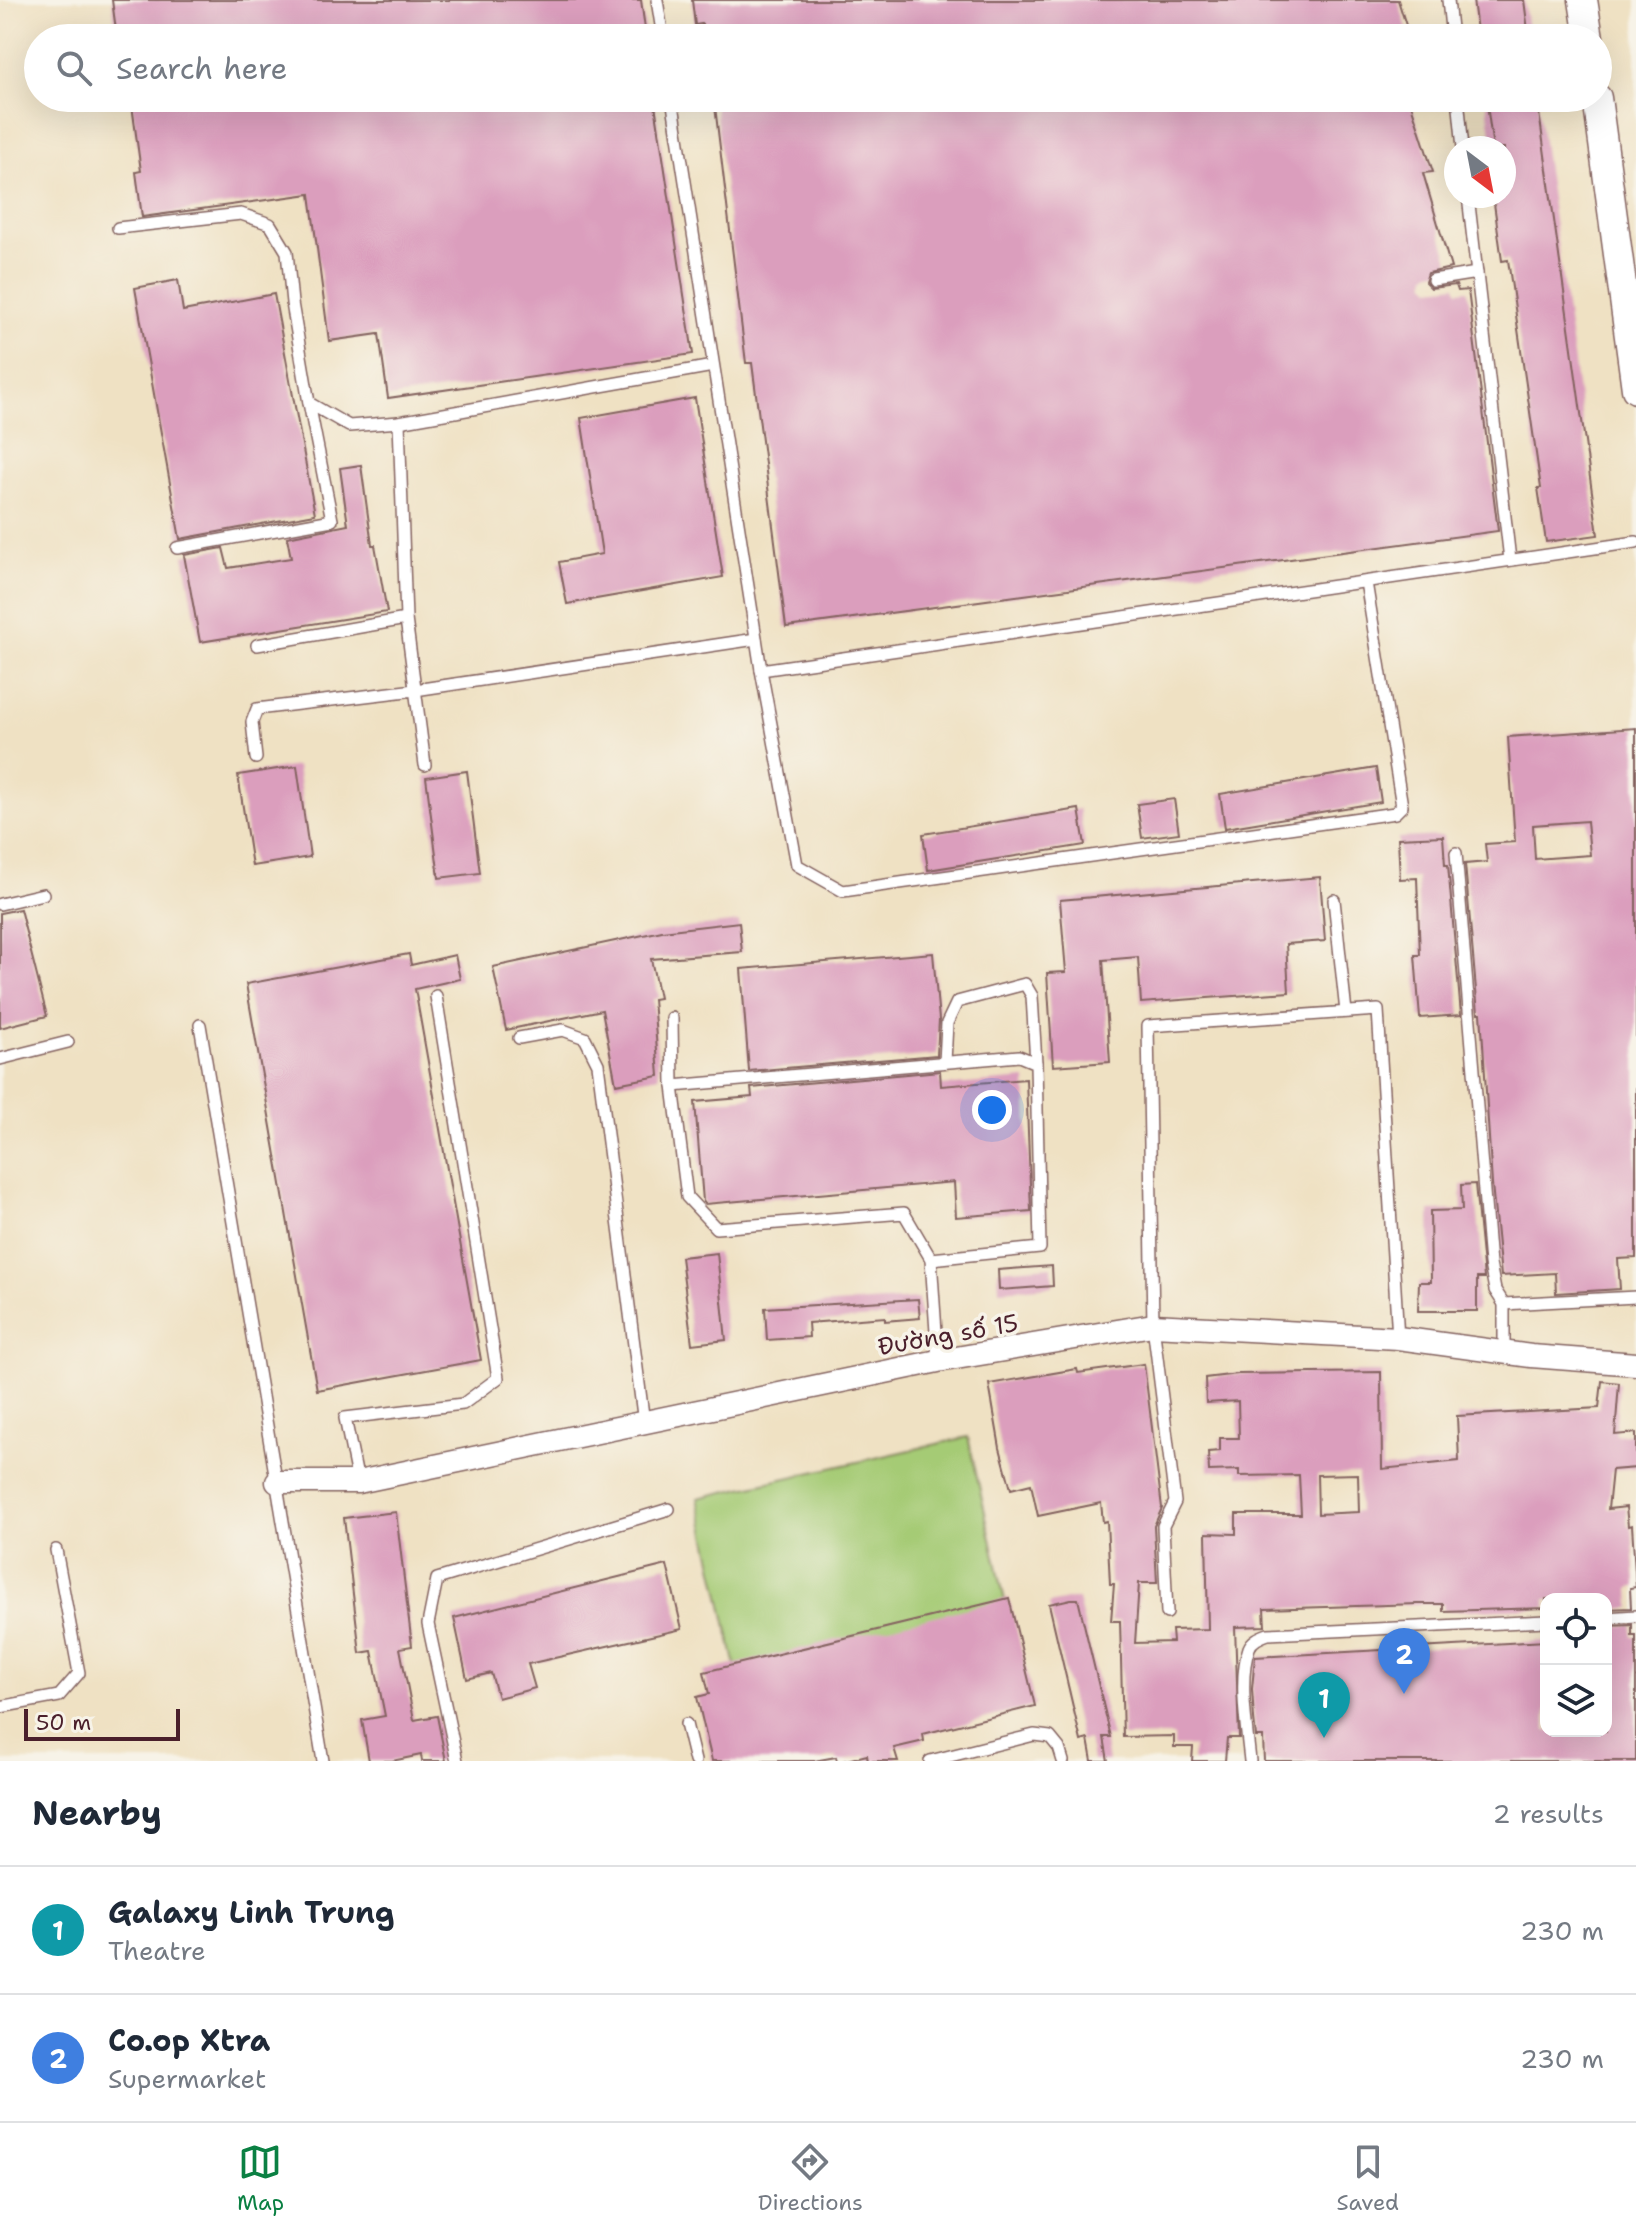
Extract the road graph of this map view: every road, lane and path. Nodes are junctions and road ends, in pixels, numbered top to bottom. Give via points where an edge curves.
1 (657, 0) edge
2 (1448, 0) edge
3 (1583, 0) edge
4 (661, 24) edge
5 (1451, 24) edge
6 (1587, 24) edge
7 (674, 112) edge
8 (1459, 112) edge
9 (1599, 112) edge
10 (1462, 136) edge
11 (1469, 208) edge
12 (118, 228) dead end
13 (1477, 273) junction
14 (1433, 280) dead end
15 (713, 366) junction
16 (1636, 389) edge
17 (309, 403) junction
18 (399, 422) junction
19 (1636, 542) edge
20 (177, 548) dead end
21 (1510, 560) junction
22 (1366, 582) junction
23 (406, 619) junction
24 (756, 639) junction
25 (257, 645) dead end
26 (761, 670) junction
27 (415, 690) junction
28 (256, 758) dead end
29 (425, 765) dead end
30 (1456, 853) dead end
31 (43, 894) dead end
32 (1334, 900) dead end
33 (0, 904) edge
34 (436, 996) dead end
35 (1346, 1012) junction
36 (672, 1018) dead end
37 (200, 1025) dead end
38 (519, 1038) dead end
39 (68, 1042) dead end
40 (0, 1059) edge
41 (945, 1062) junction
42 (1036, 1063) junction
43 (673, 1086) junction
44 (931, 1259) junction
45 (1636, 1297) edge
46 (1504, 1304) junction
47 (1153, 1325) junction
48 (1398, 1338) junction
49 (1504, 1352) junction
50 (938, 1361) junction
51 (1636, 1364) edge
52 (644, 1423) junction
53 (277, 1482) junction
54 (358, 1482) junction
55 (669, 1509) dead end
56 (56, 1550) dead end
57 (1167, 1613) dead end
58 (1636, 1616) edge
59 (1612, 1618) edge
60 (1540, 1621) edge
61 (0, 1707) edge
62 (686, 1724) dead end
63 (323, 1761) edge
64 (457, 1761) edge
65 (695, 1761) edge
66 (930, 1761) edge
67 (1063, 1761) edge
68 (1250, 1761) edge

1 - 4 lane
2 - 5 lane
3 - 6 street
7 - 15 lane
8 - 10 lane
9 - 16 street
11 - 13 lane
12 - 17 lane via 241,214 270,224 287,252
13 - 14 lane
13 - 21 lane
15 - 18 lane
15 - 24 lane
17 - 18 lane via 349,426
17 - 20 lane via 332,520
18 - 23 lane
19 - 21 lane
21 - 22 lane
22 - 26 lane
22 - 26 lane via 1402,806 1395,813 843,891 797,865
23 - 25 lane
23 - 27 lane
24 - 26 lane
24 - 27 lane
27 - 28 lane via 257,709 252,722
27 - 29 lane
30 - 46 lane via 1490,1264
31 - 33 lane
32 - 35 lane
34 - 54 lane via 498,1378 463,1404 345,1418
35 - 47 lane via 1148,1026
35 - 48 lane via 1378,1010
36 - 43 lane
37 - 53 lane
38 - 52 lane via 563,1030 585,1038 598,1064
39 - 40 lane
41 - 42 lane via 1019,1056
41 - 42 lane via 947,1023 957,1002 1025,984 1032,996
41 - 43 lane
42 - 44 lane via 1040,1248
43 - 44 lane via 687,1197 716,1228 904,1213
44 - 50 lane
45 - 46 lane
46 - 49 lane
47 - 48 street, Đường số 15
47 - 50 street, Đường số 15
47 - 57 lane via 1175,1502 1163,1526
48 - 49 street, Đường số 15
49 - 51 street, Đường số 15
50 - 52 street, Đường số 15
52 - 54 street, Đường số 15
53 - 54 street, Đường số 15
53 - 63 lane
55 - 64 lane via 437,1579 428,1624
56 - 61 lane via 79,1673 59,1696
58 - 59 lane
60 - 68 lane via 1257,1638 1249,1646 1244,1701
62 - 65 lane
66 - 67 lane via 1034,1735 1050,1737

